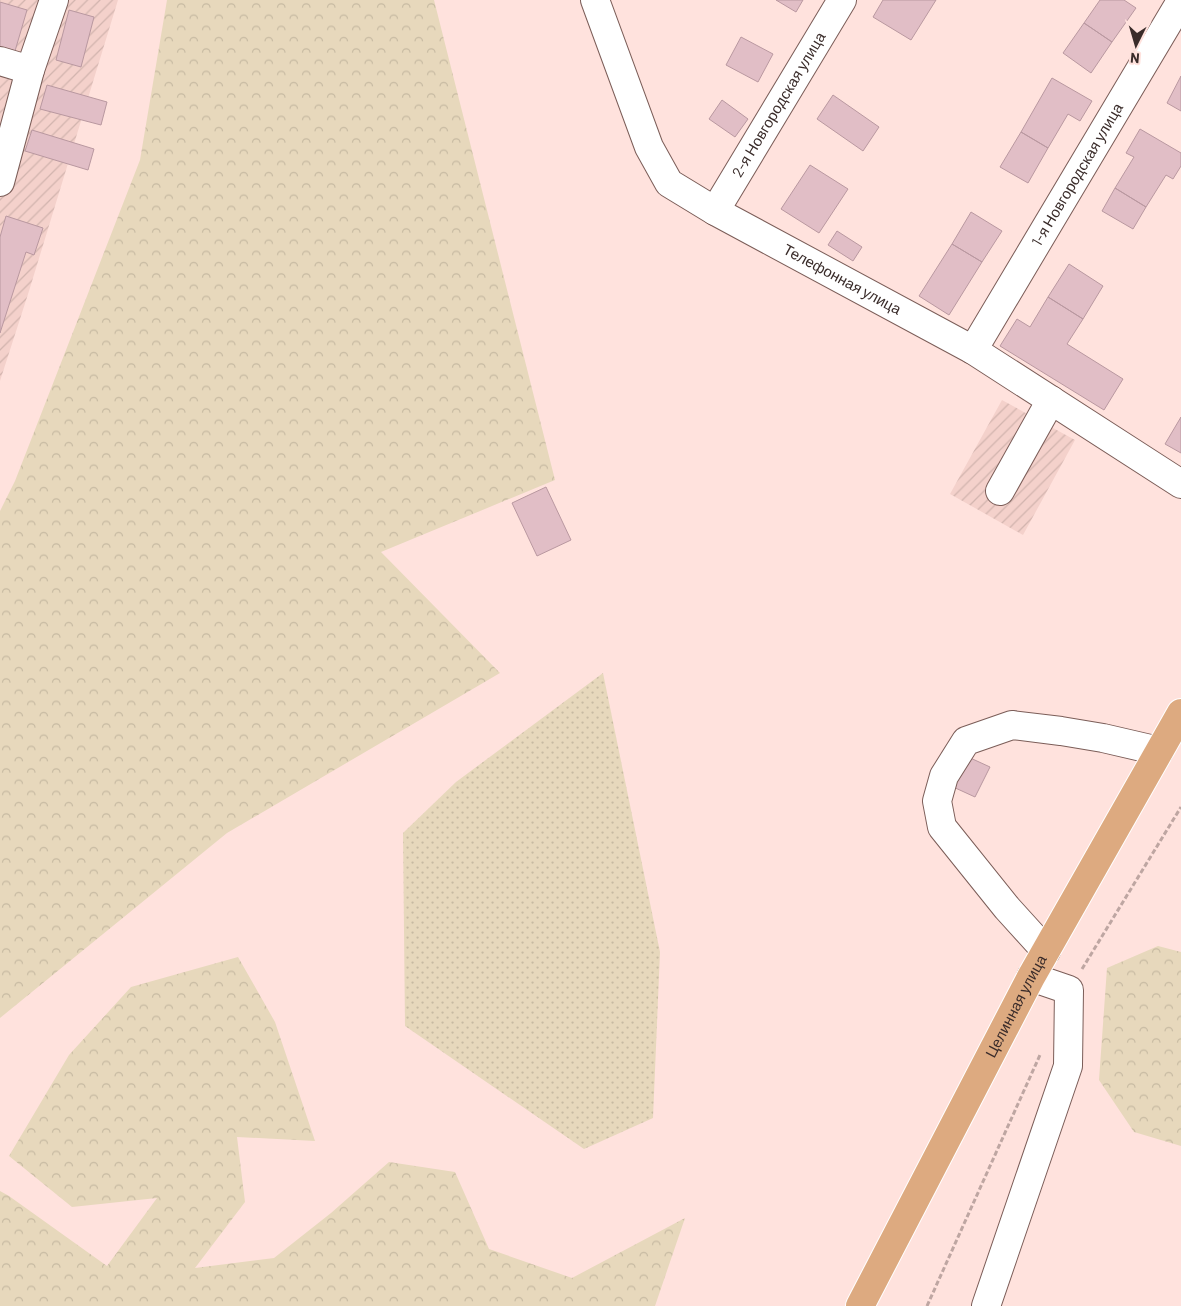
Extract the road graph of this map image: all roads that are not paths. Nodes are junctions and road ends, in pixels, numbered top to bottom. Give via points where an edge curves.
1 (54, 0) edge
2 (595, 0) edge
3 (842, 0) edge
4 (1181, 1) edge
5 (0, 61) edge
6 (30, 70) junction
7 (8, 117) edge
8 (1, 171) edge
9 (715, 211) junction
10 (973, 350) junction
11 (1050, 400) junction
12 (1181, 484) edge
13 (1000, 491) dead end
14 (1181, 713) edge
15 (1159, 751) junction
16 (1046, 951) junction
17 (1031, 978) junction
18 (860, 1306) edge
19 (986, 1306) edge

1 - 6 street
2 - 9 street, Телефонная улица via 649,148 669,183
3 - 9 street, 2-я Новгородская улица
4 - 10 street, 1-я Новгородская улица
5 - 6 street
6 - 7 street
7 - 8 street
9 - 10 street, Телефонная улица
10 - 11 street, Телефонная улица
11 - 12 street, Телефонная улица
11 - 13 street
14 - 15 main road, Целинная улица
15 - 16 main road, Целинная улица
15 - 16 street via 1103,738 1012,725 966,741 944,776 937,801 942,827
16 - 17 main road, Целинная улица
17 - 18 main road, Целинная улица
17 - 19 street via 1069,990 1068,1066

